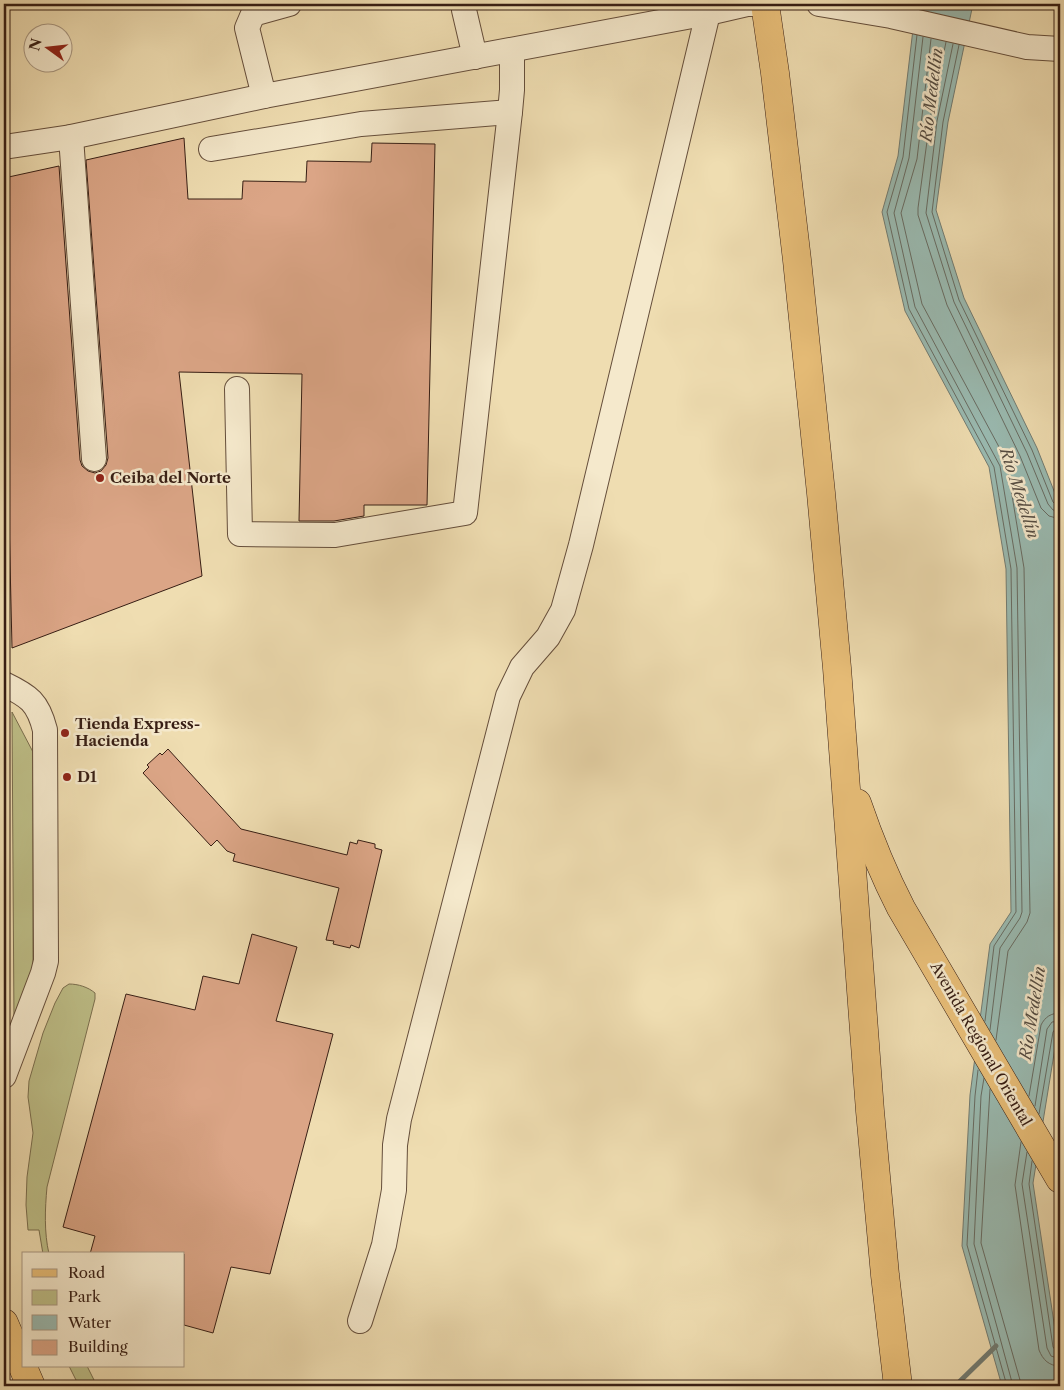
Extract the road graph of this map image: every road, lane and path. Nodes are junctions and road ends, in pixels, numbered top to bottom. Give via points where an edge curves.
1 (289, 4) edge
2 (464, 4) edge
3 (764, 4) edge
4 (819, 4) edge
5 (708, 13) junction
6 (1060, 49) edge
7 (512, 50) junction
8 (475, 57) junction
9 (264, 96) junction
10 (510, 112) junction
11 (71, 137) junction
12 (4, 147) edge
13 (211, 149) dead end
14 (237, 389) dead end
15 (94, 459) dead end
16 (4, 684) edge
17 (843, 765) junction
18 (4, 1076) edge
19 (1060, 1179) edge
20 (360, 1321) dead end
21 (4, 1324) edge
22 (22, 1365) edge
23 (23, 1368) edge
24 (31, 1386) edge
25 (898, 1386) edge

1 - 9 street via 253,14 247,28
2 - 8 street
3 - 5 street via 747,4
3 - 17 main road via 797,260 821,493
4 - 6 street via 891,16 1027,47
5 - 7 street
5 - 20 street via 563,610 548,637 522,667 508,696 400,1119 395,1145 394,1190 384,1245
7 - 8 street
7 - 10 street
8 - 9 street
9 - 11 street
10 - 13 street via 361,124
10 - 14 street via 465,514 334,535 240,534
11 - 12 street
11 - 15 street
16 - 18 street via 35,704 45,730 46,962
17 - 19 main road, Avenida Regional Oriental via 871,844 901,908
17 - 25 main road via 884,1275
21 - 22 main road
23 - 24 main road

